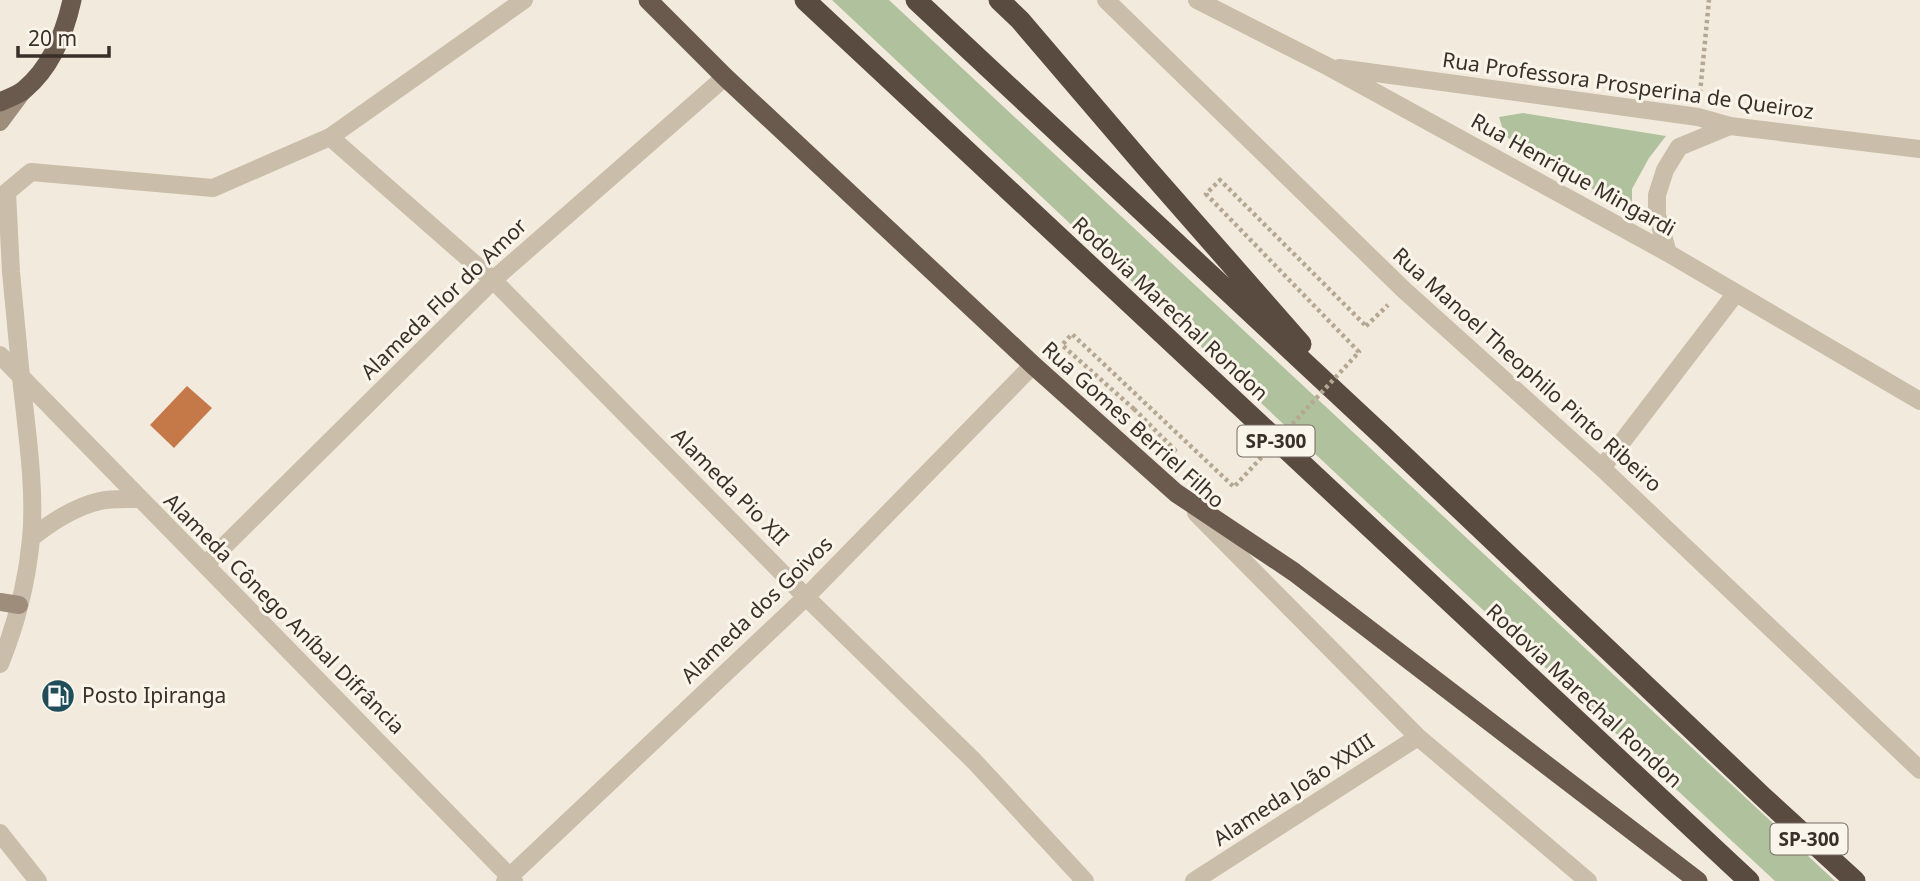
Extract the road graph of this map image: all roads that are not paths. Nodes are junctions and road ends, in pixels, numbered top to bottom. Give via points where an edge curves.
1 (72, 0) edge
2 (524, 0) edge
3 (648, 0) edge
4 (805, 0) edge
5 (916, 0) edge
6 (999, 0) edge
7 (1107, 0) edge
8 (1197, 0) edge
9 (1329, 67) junction
10 (725, 77) junction
11 (24, 90) junction
12 (0, 102) edge
13 (0, 122) edge
14 (1730, 126) junction
15 (331, 137) junction
16 (1920, 149) edge
17 (1668, 253) junction
18 (493, 280) junction
19 (1736, 293) junction
20 (0, 355) edge
21 (1033, 365) junction
22 (22, 377) junction
23 (1920, 401) edge
24 (1384, 437) junction
25 (1602, 468) junction
26 (1176, 493) junction
27 (139, 499) junction
28 (31, 538) junction
29 (205, 565) junction
30 (806, 597) junction
31 (0, 602) edge
32 (19, 605) junction
33 (0, 664) edge
34 (1418, 737) junction
35 (1917, 761) edge
36 (0, 833) edge
37 (510, 880) edge
38 (38, 881) edge
39 (1085, 881) edge
40 (1194, 881) edge
41 (1588, 881) edge
42 (1698, 881) edge
43 (1749, 881) edge
44 (1856, 881) edge

1 - 11 highway via 62,35 45,66
2 - 15 street
3 - 10 highway, Rua Gomes Berriel Filho
4 - 43 highway, Rodovia Marechal Rondon / SP-300
5 - 24 highway, SP-300
6 - 24 highway
7 - 25 street, Rua Manoel Theophilo Pinto Ribeiro via 1404,290
8 - 9 street, Rua Henrique Mingardi
9 - 14 street, Rua Professora Prosperina de Queiroz via 1698,117
9 - 17 street, Rua Henrique Mingardi
10 - 18 street, Alameda Flor do Amor
10 - 21 highway, Rua Gomes Berriel Filho
11 - 12 highway
11 - 13 main road
14 - 16 street, Rua Professora Prosperina de Queiroz
14 - 17 street via 1679,147 1665,170 1657,195 1657,215
15 - 18 street, Alameda Pio XII
15 - 22 street via 213,188 31,172 7,192
17 - 19 street, Rua Henrique Mingardi
18 - 29 street, Alameda Flor do Amor
18 - 30 street, Alameda Pio XII
19 - 23 street, Rua Henrique Mingardi
19 - 25 street
20 - 22 street, Alameda Cônego Aníbal Difrância
21 - 26 highway, Rua Gomes Berriel Filho
21 - 30 street, Alameda dos Goivos
22 - 27 street, Alameda Cônego Aníbal Difrância
22 - 28 street
24 - 44 highway, SP-300
25 - 35 street, Rua Manoel Theophilo Pinto Ribeiro
26 - 34 street, Rua Gomes Berriel Filho
26 - 42 highway via 1294,572
27 - 28 street via 101,500 78,508
27 - 29 street, Alameda Cônego Aníbal Difrância
28 - 32 street
29 - 37 street, Alameda Cônego Aníbal Difrância
30 - 37 street, Alameda dos Goivos
30 - 39 street, Alameda Pio XII via 974,761
31 - 32 main road
32 - 33 street
34 - 40 street, Alameda João XXIII
34 - 41 street, Rua Gomes Berriel Filho
36 - 38 street

